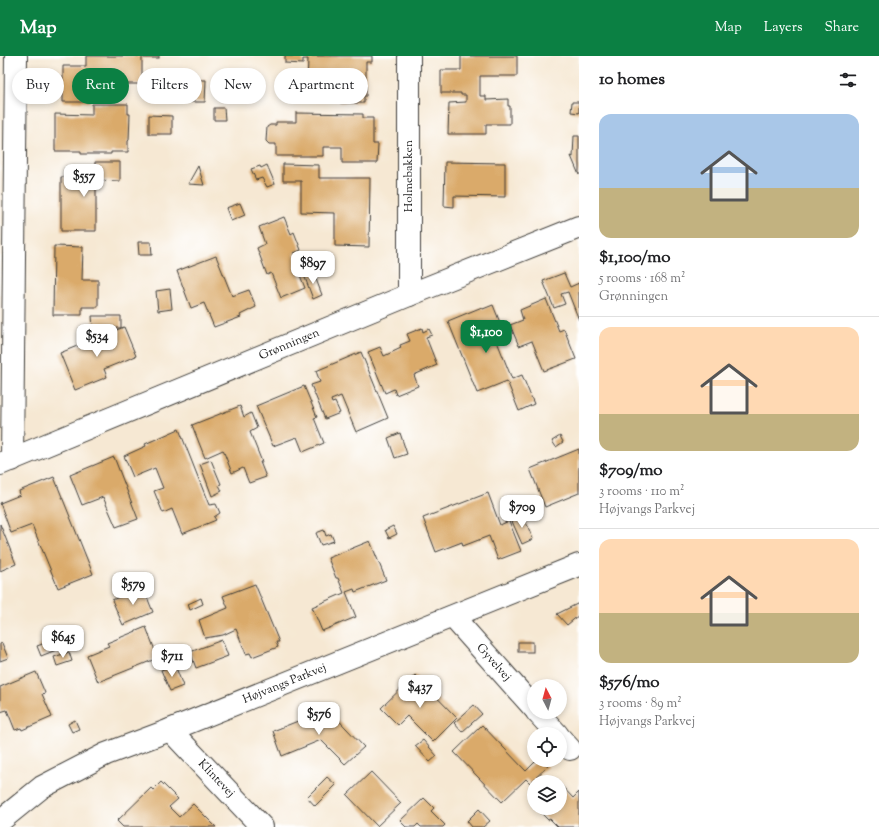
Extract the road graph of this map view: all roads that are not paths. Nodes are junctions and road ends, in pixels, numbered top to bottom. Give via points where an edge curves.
1 (16, 56) edge
2 (409, 56) edge
3 (579, 227) edge
4 (409, 295) junction
5 (6, 462) edge
6 (579, 565) edge
7 (453, 616) junction
8 (527, 700) edge
9 (543, 719) edge
10 (550, 727) edge
11 (170, 730) junction
12 (0, 821) edge
13 (262, 827) edge

1 - 5 street
2 - 4 street, Holmebakken
3 - 4 street, Grønningen
4 - 5 street, Grønningen
6 - 7 street, Højvangs Parkvej
7 - 8 street, Gyvelvej
7 - 11 street, Højvangs Parkvej
9 - 10 street
11 - 12 street, Højvangs Parkvej via 106,754 42,787
11 - 13 street, Klintevej

